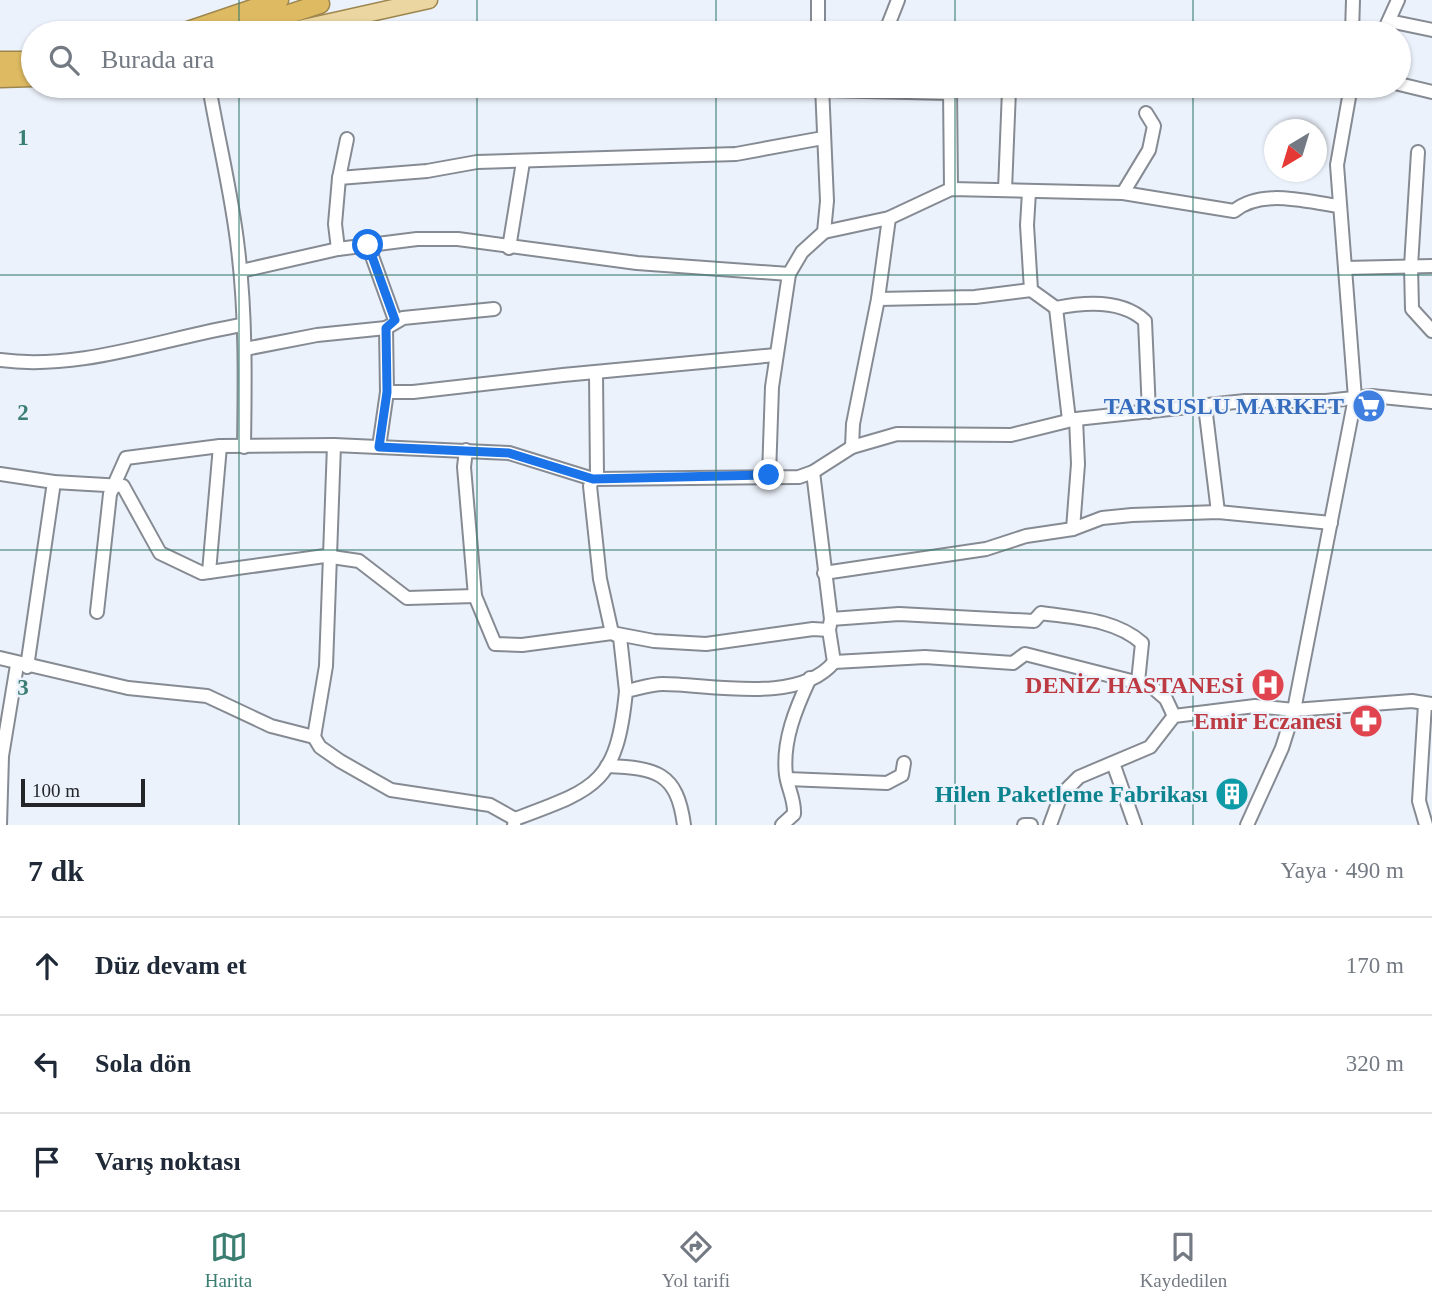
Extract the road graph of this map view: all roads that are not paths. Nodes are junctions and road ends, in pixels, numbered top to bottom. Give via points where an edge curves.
1 (279, 0) edge
2 (429, 0) edge
3 (818, 0) edge
4 (898, 0) edge
5 (1353, 0) edge
6 (1398, 0) edge
7 (326, 2) edge
8 (217, 21) edge
9 (268, 21) edge
10 (335, 21) edge
11 (818, 21) edge
12 (890, 21) edge
13 (1352, 21) edge
14 (1389, 21) edge
15 (1411, 26) edge
16 (1432, 30) edge
17 (0, 61) edge
18 (21, 61) edge
19 (21, 77) edge
20 (0, 78) edge
21 (1411, 87) edge
22 (1432, 92) edge
23 (211, 98) edge
24 (822, 98) edge
25 (950, 98) edge
26 (1009, 98) edge
27 (1349, 98) edge
28 (1146, 113) dead end
29 (823, 138) junction
30 (347, 139) dead end
31 (1419, 152) dead end
32 (523, 162) junction
33 (338, 178) junction
34 (951, 189) junction
35 (1005, 190) junction
36 (1029, 192) junction
37 (1123, 193) junction
38 (1339, 206) junction
39 (889, 218) junction
40 (824, 232) junction
41 (368, 245) junction
42 (509, 248) junction
43 (338, 249) junction
44 (1411, 266) junction
45 (1432, 266) edge
46 (1345, 268) junction
47 (240, 271) junction
48 (789, 274) junction
49 (1031, 290) junction
50 (878, 299) junction
51 (1056, 308) junction
52 (494, 309) dead end
53 (391, 324) junction
54 (242, 325) junction
55 (1432, 331) edge
56 (245, 349) junction
57 (776, 355) junction
58 (0, 360) edge
59 (596, 373) junction
60 (387, 392) junction
61 (1355, 398) junction
62 (1432, 402) edge
63 (1206, 406) junction
64 (1149, 412) junction
65 (1073, 420) junction
66 (334, 444) junction
67 (220, 446) junction
68 (244, 447) junction
69 (379, 447) junction
70 (852, 447) junction
71 (466, 450) junction
72 (813, 472) junction
73 (0, 474) edge
74 (769, 475) junction
75 (595, 478) junction
76 (54, 482) junction
77 (113, 486) junction
78 (1218, 512) junction
79 (1331, 523) junction
80 (1073, 529) junction
81 (332, 556) junction
82 (209, 572) junction
83 (824, 573) junction
84 (475, 596) junction
85 (97, 612) dead end
86 (830, 625) junction
87 (612, 633) junction
88 (0, 659) edge
89 (834, 662) junction
90 (22, 666) junction
91 (810, 678) junction
92 (1138, 682) junction
93 (626, 691) junction
94 (1429, 704) edge
95 (1294, 710) junction
96 (1174, 716) junction
97 (314, 737) junction
98 (905, 763) dead end
99 (1113, 763) junction
100 (607, 766) junction
101 (787, 779) junction
102 (514, 822) edge
103 (789, 824) edge
104 (0, 825) edge
105 (684, 825) edge
106 (1024, 825) edge
107 (1031, 825) edge
108 (1050, 825) edge
109 (1135, 825) edge
110 (1247, 825) edge
111 (1426, 825) edge

1 - 8 highway
2 - 10 main road
3 - 11 street
4 - 12 street
5 - 13 street
6 - 14 street
7 - 9 highway
15 - 16 street
17 - 18 highway
19 - 20 highway
21 - 22 street
23 - 47 street
24 - 29 street
25 - 34 street
26 - 35 street
27 - 38 street via 1337,165
28 - 37 street via 1154,126 1149,150
29 - 32 street via 736,154
29 - 40 street
30 - 33 street
31 - 44 street
32 - 33 street via 477,162
32 - 42 street
33 - 43 street
34 - 35 street
34 - 39 street
35 - 36 street
36 - 37 street
36 - 49 street
37 - 38 street via 1234,211 1247,200 1283,198
38 - 46 street
39 - 40 street
39 - 50 street
40 - 48 street via 802,252
41 - 42 street via 457,239
41 - 43 street
41 - 53 street
42 - 48 street
43 - 47 street
44 - 45 street
44 - 46 street
44 - 55 street via 1412,309
46 - 61 street
47 - 54 street
48 - 57 street
49 - 50 street via 975,297
49 - 51 street
50 - 70 street
51 - 64 street via 1080,303 1124,307 1145,321
51 - 65 street
52 - 53 street
53 - 56 street
53 - 60 street
54 - 56 street
54 - 58 street via 99,354 43,362
56 - 68 street
57 - 59 street
57 - 74 street
59 - 60 street
59 - 75 street
60 - 69 street
61 - 62 street
61 - 63 street
61 - 79 street
63 - 64 street
63 - 78 street
64 - 65 street
65 - 70 street via 1011,435 897,434
65 - 80 street via 1078,464
66 - 68 street
66 - 69 street
66 - 81 street
67 - 68 street
67 - 77 street via 125,458
67 - 82 street
69 - 71 street
70 - 72 street
71 - 75 street via 509,453
71 - 84 street
72 - 74 street via 799,477
72 - 83 street
73 - 76 street
74 - 75 street
75 - 87 street via 590,486 600,579
76 - 77 street
76 - 90 street
77 - 82 street via 123,486 160,553
77 - 85 street
78 - 79 street
78 - 80 street via 1102,519
79 - 95 street
80 - 83 street via 1026,536 986,549
81 - 82 street
81 - 84 street via 359,561 407,598
81 - 97 street via 326,666
83 - 86 street
84 - 87 street via 495,644 522,645
86 - 87 street via 695,644
86 - 89 street
86 - 92 street via 900,614 1034,621 1041,613 1097,621 1128,631 1142,643
87 - 93 street via 620,636
88 - 90 street
89 - 91 street
89 - 92 street via 925,657 1013,663 1025,654
90 - 97 street via 128,688 207,696 271,726
90 - 104 street via 2,756
91 - 93 street via 769,690 660,684
91 - 101 street via 792,717
92 - 96 street via 1166,699
93 - 100 street via 622,724
94 - 95 street via 1412,701
94 - 111 street via 1419,801
95 - 96 street via 1248,706
95 - 110 street
96 - 99 street via 1150,747
97 - 102 street via 340,761 391,790 490,805
98 - 101 street via 902,775 887,783
99 - 108 street via 1079,776 1061,795
99 - 109 street
100 - 102 street via 579,795
100 - 105 street via 646,768 660,775 681,800
101 - 103 street via 794,804
106 - 107 street

